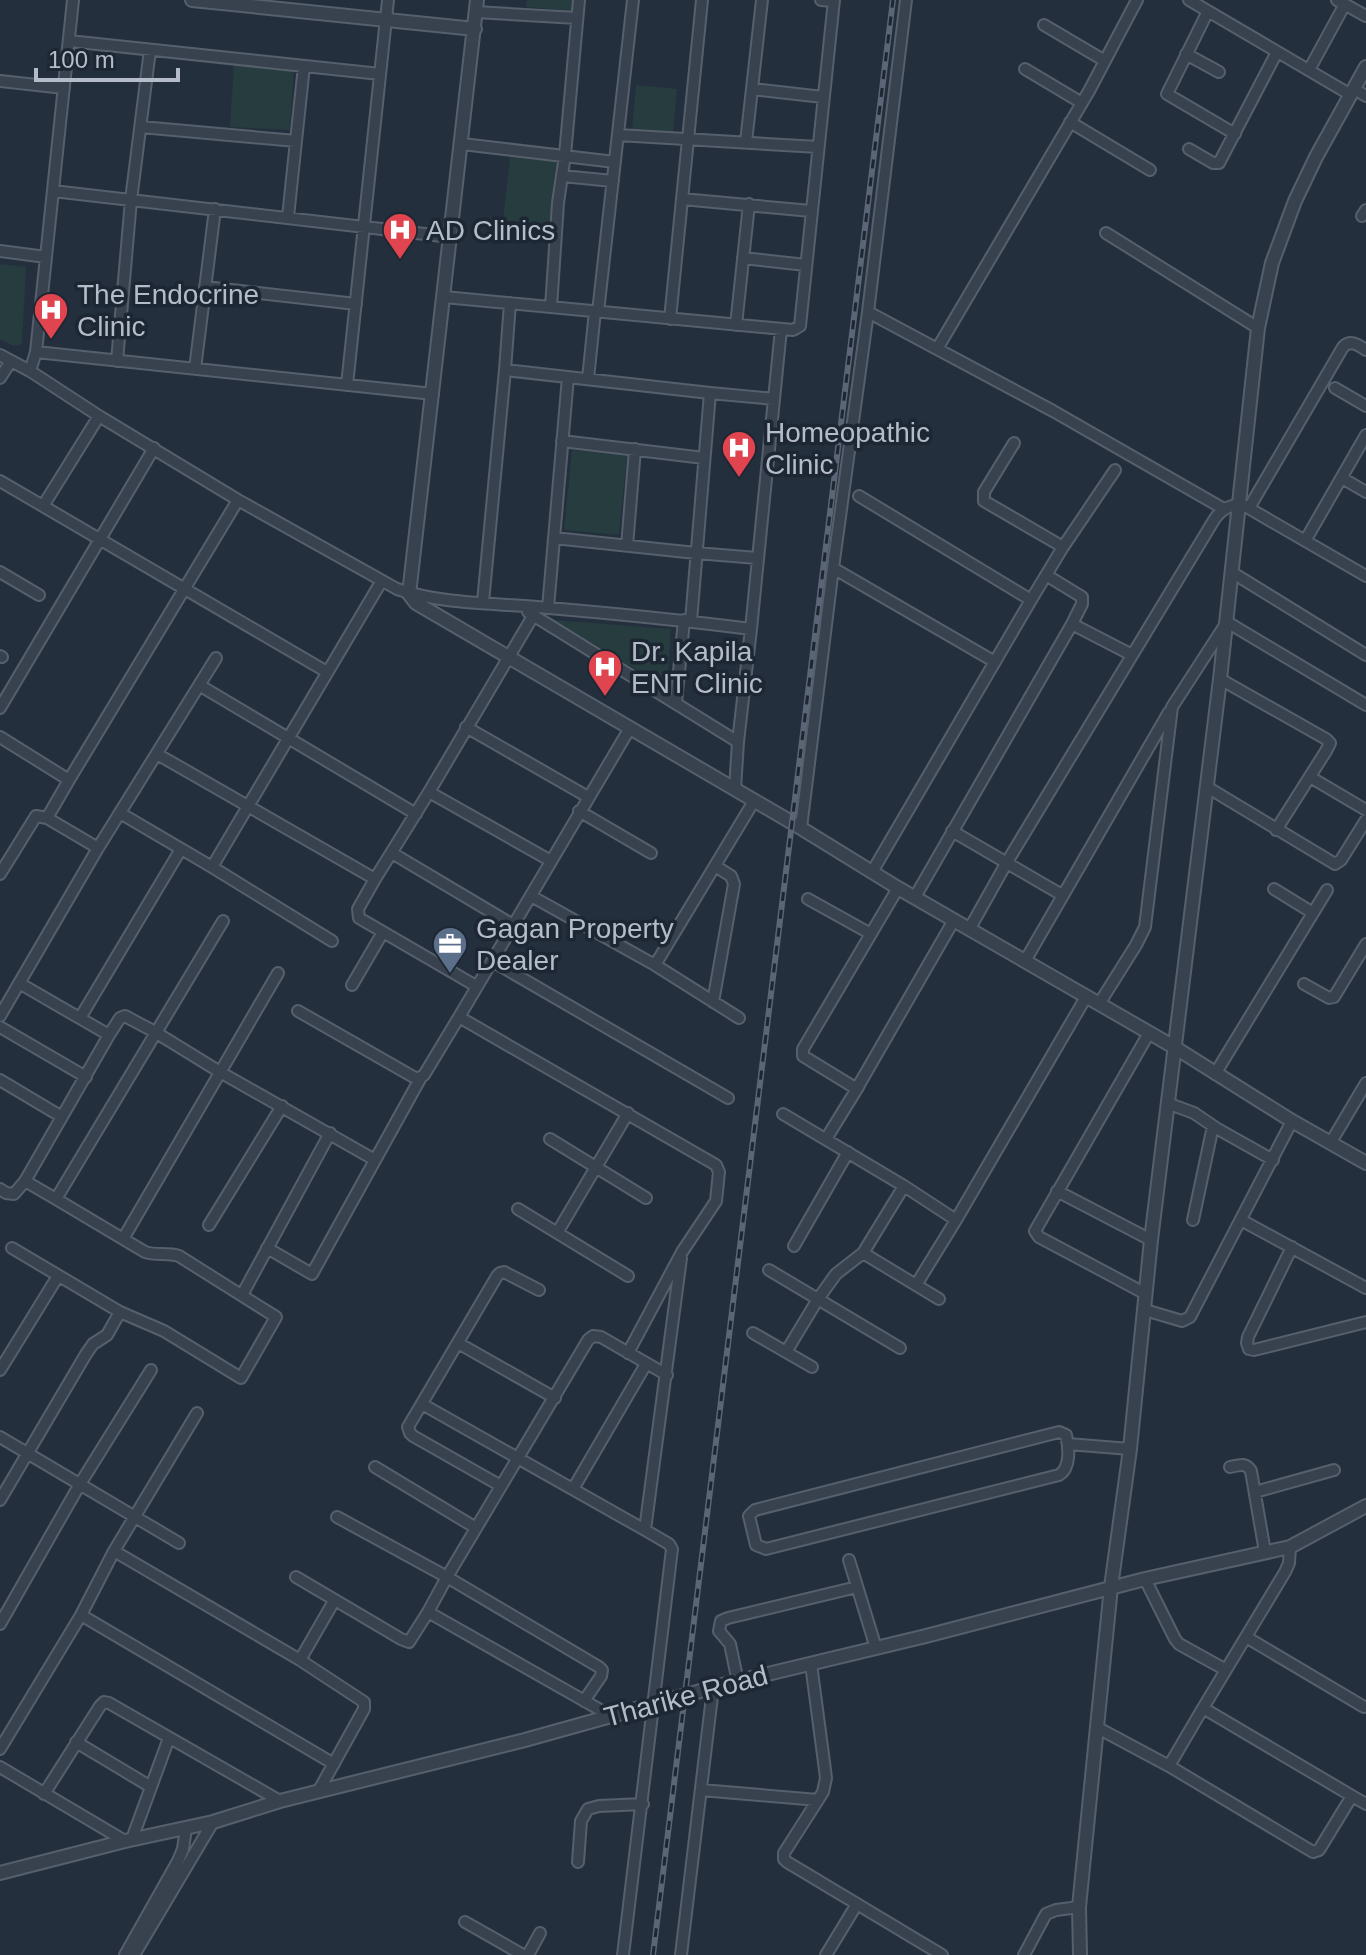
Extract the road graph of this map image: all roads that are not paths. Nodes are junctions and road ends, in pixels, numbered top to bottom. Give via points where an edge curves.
1 (73, 0) edge
2 (192, 0) edge
3 (388, 0) edge
4 (579, 0) edge
5 (633, 0) edge
6 (702, 0) edge
7 (762, 0) edge
8 (821, 0) edge
9 (906, 0) edge
10 (1137, 0) edge
11 (215, 1) edge
12 (834, 1) edge
13 (1193, 1) edge
14 (1341, 2) edge
15 (477, 6) edge
16 (1208, 11) junction
17 (1366, 16) edge
18 (577, 18) junction
19 (386, 20) junction
20 (1044, 25) dead end
21 (475, 29) junction
22 (69, 41) junction
23 (150, 50) junction
24 (1277, 52) junction
25 (1186, 54) junction
26 (1105, 61) junction
27 (304, 66) junction
28 (1025, 69) dead end
29 (1365, 69) edge
30 (1309, 70) junction
31 (1219, 72) dead end
32 (380, 74) junction
33 (0, 81) edge
34 (64, 88) junction
35 (752, 89) junction
36 (1352, 92) junction
37 (1366, 96) edge
38 (823, 97) junction
39 (1082, 103) junction
40 (1070, 122) junction
41 (141, 127) junction
42 (1235, 134) junction
43 (618, 135) junction
44 (688, 138) junction
45 (296, 141) junction
46 (746, 142) junction
47 (462, 144) junction
48 (818, 147) junction
49 (1189, 149) dead end
50 (565, 155) junction
51 (615, 162) junction
52 (1150, 170) dead end
53 (562, 176) junction
54 (613, 181) junction
55 (53, 191) junction
56 (682, 199) junction
57 (131, 200) junction
58 (749, 204) junction
59 (215, 209) junction
60 (811, 211) junction
61 (288, 217) junction
62 (364, 226) junction
63 (1106, 233) dead end
64 (451, 237) junction
65 (0, 251) edge
66 (46, 257) junction
67 (743, 258) junction
68 (806, 265) junction
69 (205, 287) junction
70 (444, 297) junction
71 (510, 303) junction
72 (356, 304) junction
73 (551, 307) junction
74 (596, 312) junction
75 (868, 312) junction
76 (670, 319) junction
77 (736, 325) junction
78 (1258, 328) junction
79 (781, 329) junction
80 (937, 349) junction
81 (1366, 350) edge
82 (36, 352) junction
83 (0, 355) edge
84 (11, 361) junction
85 (117, 361) junction
86 (195, 369) junction
87 (505, 370) junction
88 (30, 371) junction
89 (568, 377) junction
90 (0, 378) edge
91 (588, 379) junction
92 (347, 385) junction
93 (1335, 388) dead end
94 (710, 393) junction
95 (433, 394) junction
96 (774, 399) junction
97 (1366, 406) edge
98 (99, 416) junction
99 (1366, 435) edge
100 (562, 441) junction
101 (1014, 443) dead end
102 (154, 448) junction
103 (635, 449) junction
104 (704, 458) junction
105 (1115, 470) dead end
106 (1342, 478) junction
107 (0, 481) edge
108 (1366, 492) edge
109 (859, 496) dead end
110 (238, 500) junction
111 (43, 506) junction
112 (1244, 506) junction
113 (1224, 509) junction
114 (554, 538) junction
115 (99, 539) junction
116 (1305, 541) junction
117 (627, 546) junction
118 (1063, 547) junction
119 (696, 553) junction
120 (757, 558) junction
121 (833, 568) junction
122 (0, 572) edge
123 (1233, 573) junction
124 (1046, 575) junction
125 (1366, 576) edge
126 (381, 582) junction
127 (184, 589) junction
128 (409, 594) junction
129 (39, 595) dead end
130 (1031, 600) junction
131 (483, 602) junction
132 (516, 605) junction
133 (548, 608) junction
134 (533, 616) junction
135 (688, 621) junction
136 (1227, 622) junction
137 (1072, 624) junction
138 (751, 629) junction
139 (1132, 655) junction
140 (1366, 655) edge
141 (216, 658) dead end
142 (509, 658) junction
143 (995, 662) junction
144 (327, 672) junction
145 (1220, 679) junction
146 (199, 685) junction
147 (676, 703) junction
148 (1366, 705) edge
149 (1172, 707) junction
150 (0, 708) edge
151 (466, 727) junction
152 (630, 728) junction
153 (0, 737) edge
154 (288, 738) junction
155 (738, 742) junction
156 (157, 754) junction
157 (1310, 777) junction
158 (69, 780) junction
159 (1207, 787) junction
160 (735, 789) junction
161 (429, 792) junction
162 (588, 797) junction
163 (754, 801) junction
164 (248, 807) junction
165 (1366, 810) edge
166 (579, 811) junction
167 (120, 813) junction
168 (416, 814) junction
169 (47, 818) junction
170 (1366, 820) edge
171 (801, 828) junction
172 (1276, 830) junction
173 (952, 831) junction
174 (98, 848) junction
175 (181, 849) junction
176 (392, 853) junction
177 (651, 853) dead end
178 (551, 861) junction
179 (1007, 862) junction
180 (715, 866) junction
181 (212, 867) junction
182 (872, 872) junction
183 (0, 874) edge
184 (375, 879) junction
185 (898, 888) junction
186 (1274, 889) dead end
187 (1327, 890) dead end
188 (1062, 895) junction
189 (531, 896) junction
190 (915, 897) junction
191 (808, 899) dead end
192 (1313, 913) junction
193 (954, 920) junction
194 (223, 921) dead end
195 (513, 925) junction
196 (970, 928) junction
197 (383, 932) junction
198 (871, 934) junction
199 (332, 941) dead end
200 (1366, 944) edge
201 (492, 961) junction
202 (1025, 961) junction
203 (655, 965) junction
204 (278, 973) dead end
205 (19, 983) junction
206 (1304, 984) dead end
207 (352, 985) dead end
208 (476, 986) junction
209 (1086, 997) junction
210 (713, 1002) junction
211 (1099, 1004) junction
212 (298, 1011) dead end
213 (0, 1016) edge
214 (459, 1017) junction
215 (80, 1018) junction
216 (739, 1018) dead end
217 (0, 1027) edge
218 (155, 1032) junction
219 (1149, 1033) junction
220 (109, 1035) junction
221 (1174, 1047) junction
222 (220, 1072) junction
223 (1215, 1074) junction
224 (86, 1077) junction
225 (420, 1079) junction
226 (0, 1080) edge
227 (1366, 1083) edge
228 (858, 1087) junction
229 (728, 1098) dead end
230 (1167, 1103) junction
231 (282, 1106) junction
232 (628, 1113) junction
233 (783, 1114) dead end
234 (62, 1117) junction
235 (1292, 1121) junction
236 (1213, 1126) junction
237 (330, 1133) junction
238 (550, 1139) dead end
239 (826, 1139) junction
240 (1331, 1142) junction
241 (848, 1152) junction
242 (375, 1160) junction
243 (1273, 1160) junction
244 (1366, 1163) edge
245 (596, 1167) junction
246 (25, 1181) junction
247 (904, 1186) junction
248 (0, 1189) edge
249 (1057, 1191) junction
250 (646, 1198) dead end
251 (56, 1199) junction
252 (518, 1209) dead end
253 (956, 1220) junction
254 (1193, 1220) dead end
255 (1241, 1220) junction
256 (209, 1225) dead end
257 (557, 1233) junction
258 (123, 1239) junction
259 (1151, 1240) junction
260 (794, 1246) dead end
261 (1292, 1247) junction
262 (12, 1248) dead end
263 (267, 1248) junction
264 (682, 1252) junction
265 (863, 1253) junction
266 (769, 1270) dead end
267 (58, 1276) junction
268 (628, 1276) dead end
269 (916, 1285) junction
270 (1366, 1288) edge
271 (539, 1290) dead end
272 (1146, 1294) junction
273 (242, 1295) junction
274 (818, 1299) junction
275 (939, 1299) dead end
276 (1145, 1310) junction
277 (120, 1312) junction
278 (1366, 1322) edge
279 (753, 1333) dead end
280 (458, 1343) junction
281 (900, 1348) dead end
282 (786, 1352) junction
283 (628, 1353) junction
284 (646, 1364) junction
285 (812, 1367) dead end
286 (0, 1370) edge
287 (151, 1370) dead end
288 (667, 1375) junction
289 (555, 1398) junction
290 (422, 1404) junction
291 (197, 1413) dead end
292 (0, 1437) edge
293 (1068, 1444) junction
294 (1130, 1449) junction
295 (28, 1454) junction
296 (518, 1458) junction
297 (375, 1467) dead end
298 (1230, 1467) dead end
299 (1334, 1470) dead end
300 (80, 1484) junction
301 (501, 1486) junction
302 (573, 1489) junction
303 (1255, 1492) junction
304 (0, 1500) edge
305 (1366, 1506) edge
306 (135, 1516) junction
307 (337, 1517) dead end
308 (476, 1528) junction
309 (645, 1530) junction
310 (179, 1543) dead end
311 (1290, 1547) junction
312 (114, 1551) junction
313 (1265, 1552) junction
314 (849, 1560) dead end
315 (296, 1577) dead end
316 (447, 1577) junction
317 (1145, 1579) junction
318 (857, 1587) junction
319 (1111, 1587) junction
320 (334, 1601) junction
321 (428, 1612) junction
322 (81, 1615) junction
323 (1, 1619) edge
324 (1246, 1637) junction
325 (876, 1648) junction
326 (300, 1660) junction
327 (811, 1664) junction
328 (1226, 1670) junction
329 (738, 1682) junction
330 (713, 1688) junction
331 (584, 1701) junction
332 (654, 1705) junction
333 (1364, 1707) edge
334 (1203, 1708) junction
335 (611, 1716) junction
336 (1098, 1728) junction
337 (169, 1738) junction
338 (76, 1742) junction
339 (0, 1749) edge
340 (334, 1764) junction
341 (1169, 1766) junction
342 (0, 1767) edge
343 (151, 1787) junction
344 (701, 1790) junction
345 (318, 1792) junction
346 (44, 1794) junction
347 (1352, 1796) junction
348 (818, 1800) junction
349 (280, 1801) junction
350 (643, 1804) junction
351 (1366, 1804) edge
352 (213, 1822) junction
353 (186, 1828) junction
354 (128, 1840) junction
355 (578, 1862) dead end
356 (0, 1873) edge
357 (857, 1904) junction
358 (1079, 1907) junction
359 (465, 1922) dead end
360 (540, 1933) dead end
361 (125, 1955) edge
362 (134, 1955) edge
363 (525, 1955) edge
364 (623, 1955) edge
365 (681, 1955) edge
366 (826, 1955) edge
367 (942, 1955) edge
368 (1024, 1955) edge
369 (1080, 1955) edge

1 - 22 street
2 - 11 street
3 - 19 street
4 - 18 street
5 - 43 street
6 - 44 street
7 - 35 street
8 - 12 street
9 - 75 street
10 - 26 street
11 - 19 street
12 - 38 street
13 - 16 street
14 - 17 street
14 - 30 street
15 - 18 street
15 - 21 street
16 - 24 street
16 - 25 street
18 - 50 street
19 - 21 street
19 - 32 street
20 - 26 street
21 - 47 street
22 - 23 street
22 - 34 street
23 - 27 street
23 - 41 street
24 - 30 street
24 - 42 street
25 - 31 street
25 - 42 street via 1167,94
26 - 39 street
27 - 32 street
27 - 45 street
28 - 39 street
29 - 36 street
30 - 36 street
32 - 62 street
33 - 34 street
34 - 55 street
35 - 38 street
35 - 46 street
36 - 37 street
36 - 78 street via 1280,237
38 - 48 street
39 - 40 street
40 - 52 street
40 - 80 street
41 - 45 street
41 - 57 street
42 - 49 street via 1217,164
43 - 44 street
43 - 51 street
44 - 46 street
44 - 56 street
45 - 61 street
46 - 48 street
47 - 50 street
47 - 64 street
48 - 60 street
50 - 51 street
50 - 53 street
51 - 54 street
53 - 54 street
53 - 73 street
54 - 74 street
55 - 57 street
55 - 66 street
56 - 58 street
56 - 76 street
57 - 59 street
57 - 85 street
58 - 60 street
58 - 67 street
59 - 61 street
59 - 69 street
60 - 68 street
61 - 62 street
62 - 64 street
62 - 72 street
63 - 78 street
64 - 70 street
65 - 66 street
66 - 82 street
67 - 68 street
67 - 77 street
68 - 79 street via 800,326
69 - 72 street
69 - 86 street
70 - 71 street
70 - 95 street
71 - 73 street
71 - 87 street
72 - 92 street
73 - 74 street
74 - 76 street
74 - 91 street
75 - 80 street
75 - 121 street
76 - 77 street
77 - 79 street
78 - 112 street
79 - 96 street
80 - 113 street
81 - 112 street via 1351,342 1343,347
82 - 85 street
82 - 88 street
83 - 84 street
84 - 88 street
84 - 90 street
85 - 86 street
86 - 92 street
87 - 89 street
87 - 131 street
88 - 98 street
89 - 91 street
89 - 100 street
91 - 94 street
92 - 95 street
93 - 97 street
94 - 96 street
94 - 104 street
95 - 128 street
96 - 120 street
98 - 102 street
98 - 111 street
99 - 106 street
100 - 103 street
100 - 114 street
101 - 118 street via 984,492 984,501
102 - 110 street
102 - 115 street
103 - 104 street
103 - 117 street
104 - 119 street
105 - 118 street
106 - 108 street
106 - 116 street
107 - 111 street
109 - 130 street
110 - 126 street
110 - 127 street
111 - 115 street
112 - 113 street
112 - 116 street
112 - 123 street
113 - 139 street
114 - 117 street
114 - 133 street
115 - 127 street
115 - 150 street
116 - 125 street
117 - 119 street
118 - 124 street
119 - 120 street
119 - 135 street
120 - 138 street
121 - 143 street
121 - 171 street
122 - 129 street
123 - 136 street
123 - 140 street
124 - 130 street
124 - 137 street via 1082,597
126 - 128 street
126 - 144 street
127 - 144 street
127 - 158 street
128 - 131 street
128 - 142 street
130 - 143 street
131 - 132 street
132 - 133 street
132 - 134 street
133 - 135 street
134 - 142 street
134 - 147 street
135 - 138 street
135 - 147 street
136 - 145 street
136 - 148 street
136 - 149 street
137 - 139 street
137 - 173 street
138 - 155 street
139 - 179 street
141 - 146 street
142 - 151 street
142 - 152 street
143 - 182 street
144 - 154 street
145 - 157 street via 1329,740
145 - 159 street
146 - 154 street
146 - 156 street
147 - 155 street
149 - 188 street
149 - 211 street via 1145,927
151 - 161 street
151 - 162 street
152 - 160 street
152 - 162 street
153 - 158 street
154 - 164 street
154 - 168 street
155 - 160 street
156 - 164 street
156 - 167 street
157 - 165 street
157 - 172 street
158 - 169 street
159 - 172 street
159 - 221 street
160 - 163 street
161 - 168 street
161 - 178 street
162 - 166 street
163 - 171 street
163 - 180 street
164 - 181 street
164 - 184 street
166 - 177 street
166 - 178 street
167 - 174 street
167 - 175 street
168 - 176 street
169 - 174 street
169 - 183 street via 34,817
170 - 172 street via 1335,864
171 - 182 street
173 - 179 street
173 - 190 street
174 - 205 street
175 - 181 street
175 - 215 street
176 - 184 street
176 - 195 street
178 - 189 street
179 - 188 street
179 - 196 street
180 - 203 street
180 - 210 street via 734,884
181 - 199 street
182 - 185 street
184 - 197 street via 357,913
185 - 190 street
185 - 198 street
186 - 192 street
187 - 192 street
188 - 202 street
189 - 195 street
189 - 203 street
190 - 193 street
191 - 198 street
192 - 223 street
193 - 196 street
193 - 228 street
194 - 218 street
195 - 201 street
196 - 202 street
197 - 207 street
197 - 208 street
198 - 228 street via 802,1052
200 - 206 street via 1334,997
201 - 208 street
201 - 229 street
202 - 209 street
203 - 210 street
204 - 222 street
205 - 213 street
205 - 215 street
208 - 214 street
209 - 211 street
209 - 253 street
210 - 216 street
211 - 219 street
212 - 225 street
214 - 225 street
214 - 232 street
215 - 220 street
217 - 224 street
218 - 220 street via 125,1016
218 - 222 street
218 - 251 street
219 - 221 street
219 - 249 street
220 - 224 street
221 - 223 street
221 - 230 street
222 - 231 street
222 - 258 street
223 - 235 street
224 - 234 street
225 - 242 street
226 - 234 street
227 - 240 street
228 - 239 street
230 - 236 street
230 - 259 street
231 - 237 street
231 - 256 street
232 - 245 street
232 - 264 street via 718,1169 716,1201
233 - 239 street
234 - 246 street
235 - 240 street
235 - 243 street
236 - 243 street
236 - 254 street
237 - 242 street
237 - 263 street
238 - 245 street
239 - 241 street
240 - 244 street
241 - 247 street
241 - 260 street
242 - 263 street via 312,1274
243 - 255 street
245 - 250 street
245 - 257 street
246 - 248 street via 14,1194
246 - 251 street
247 - 253 street
247 - 265 street
249 - 259 street
249 - 272 street via 1036,1235
251 - 258 street
252 - 257 street
253 - 269 street
255 - 261 street
255 - 276 street via 1188,1319
257 - 268 street
258 - 273 street via 149,1253 176,1255
259 - 272 street
261 - 270 street
261 - 278 street via 1248,1337 1249,1349
262 - 267 street
263 - 273 street
264 - 283 street
264 - 288 street
265 - 269 street
265 - 274 street via 836,1274
266 - 274 street
267 - 277 street
267 - 286 street
269 - 275 street
271 - 280 street via 500,1273
272 - 276 street
273 - 277 street via 276,1317 241,1378 164,1331
274 - 281 street
274 - 282 street
276 - 294 street
277 - 295 street via 107,1335 89,1349
279 - 282 street
280 - 289 street
280 - 290 street
282 - 285 street
283 - 284 street
283 - 289 street via 593,1336
284 - 288 street
284 - 302 street
287 - 300 street
288 - 309 street
289 - 296 street
290 - 296 street
290 - 301 street via 408,1427 410,1433
291 - 306 street
292 - 295 street
293 - 293 street via 1059,1432 755,1510 749,1519 756,1545 766,1549 1059,1475 1067,1467
293 - 294 street
294 - 319 street
295 - 300 street
295 - 304 street
296 - 301 street
296 - 302 street
297 - 308 street
298 - 303 street via 1249,1467
299 - 303 street
300 - 306 street
300 - 323 street
301 - 308 street
302 - 309 street
303 - 313 street
305 - 311 street, Tharike Road
306 - 310 street
306 - 312 street
307 - 316 street
308 - 316 street
309 - 332 street via 672,1549
311 - 313 street, Tharike Road
311 - 324 street via 1285,1572
312 - 322 street
312 - 326 street
313 - 317 street, Tharike Road
314 - 318 street
315 - 320 street
316 - 321 street
316 - 331 street via 599,1667 601,1676
317 - 319 street, Tharike Road
317 - 328 street via 1179,1644
318 - 325 street
318 - 329 street via 721,1621 719,1631 730,1644
319 - 325 street, Tharike Road
319 - 336 street
320 - 321 street via 409,1642
320 - 326 street
321 - 331 street
322 - 339 street
322 - 340 street
324 - 328 street
324 - 333 street
325 - 327 street, Tharike Road
326 - 340 street via 364,1702
327 - 329 street, Tharike Road
327 - 348 street via 826,1778
328 - 334 street
329 - 330 street, Tharike Road
330 - 332 street, Tharike Road
330 - 344 street
331 - 335 street
332 - 335 street, Tharike Road
332 - 350 street
334 - 341 street
334 - 347 street
335 - 345 street, Tharike Road
336 - 341 street
336 - 358 street
337 - 338 street via 104,1702
337 - 343 street
337 - 349 street
338 - 343 street
338 - 346 street
340 - 345 street
341 - 347 street via 1315,1852
342 - 346 street
343 - 354 street
344 - 348 street
344 - 365 street
345 - 349 street, Tharike Road
346 - 354 street
347 - 351 street
348 - 357 street via 784,1859
349 - 352 street, Tharike Road
350 - 355 street via 588,1809 581,1821
350 - 364 street
352 - 353 street, Tharike Road
352 - 362 street
353 - 354 street, Tharike Road
353 - 361 street via 178,1861
354 - 356 street, Tharike Road
357 - 366 street
357 - 367 street
358 - 368 street via 1046,1914
358 - 369 street
359 - 363 street
360 - 363 street

